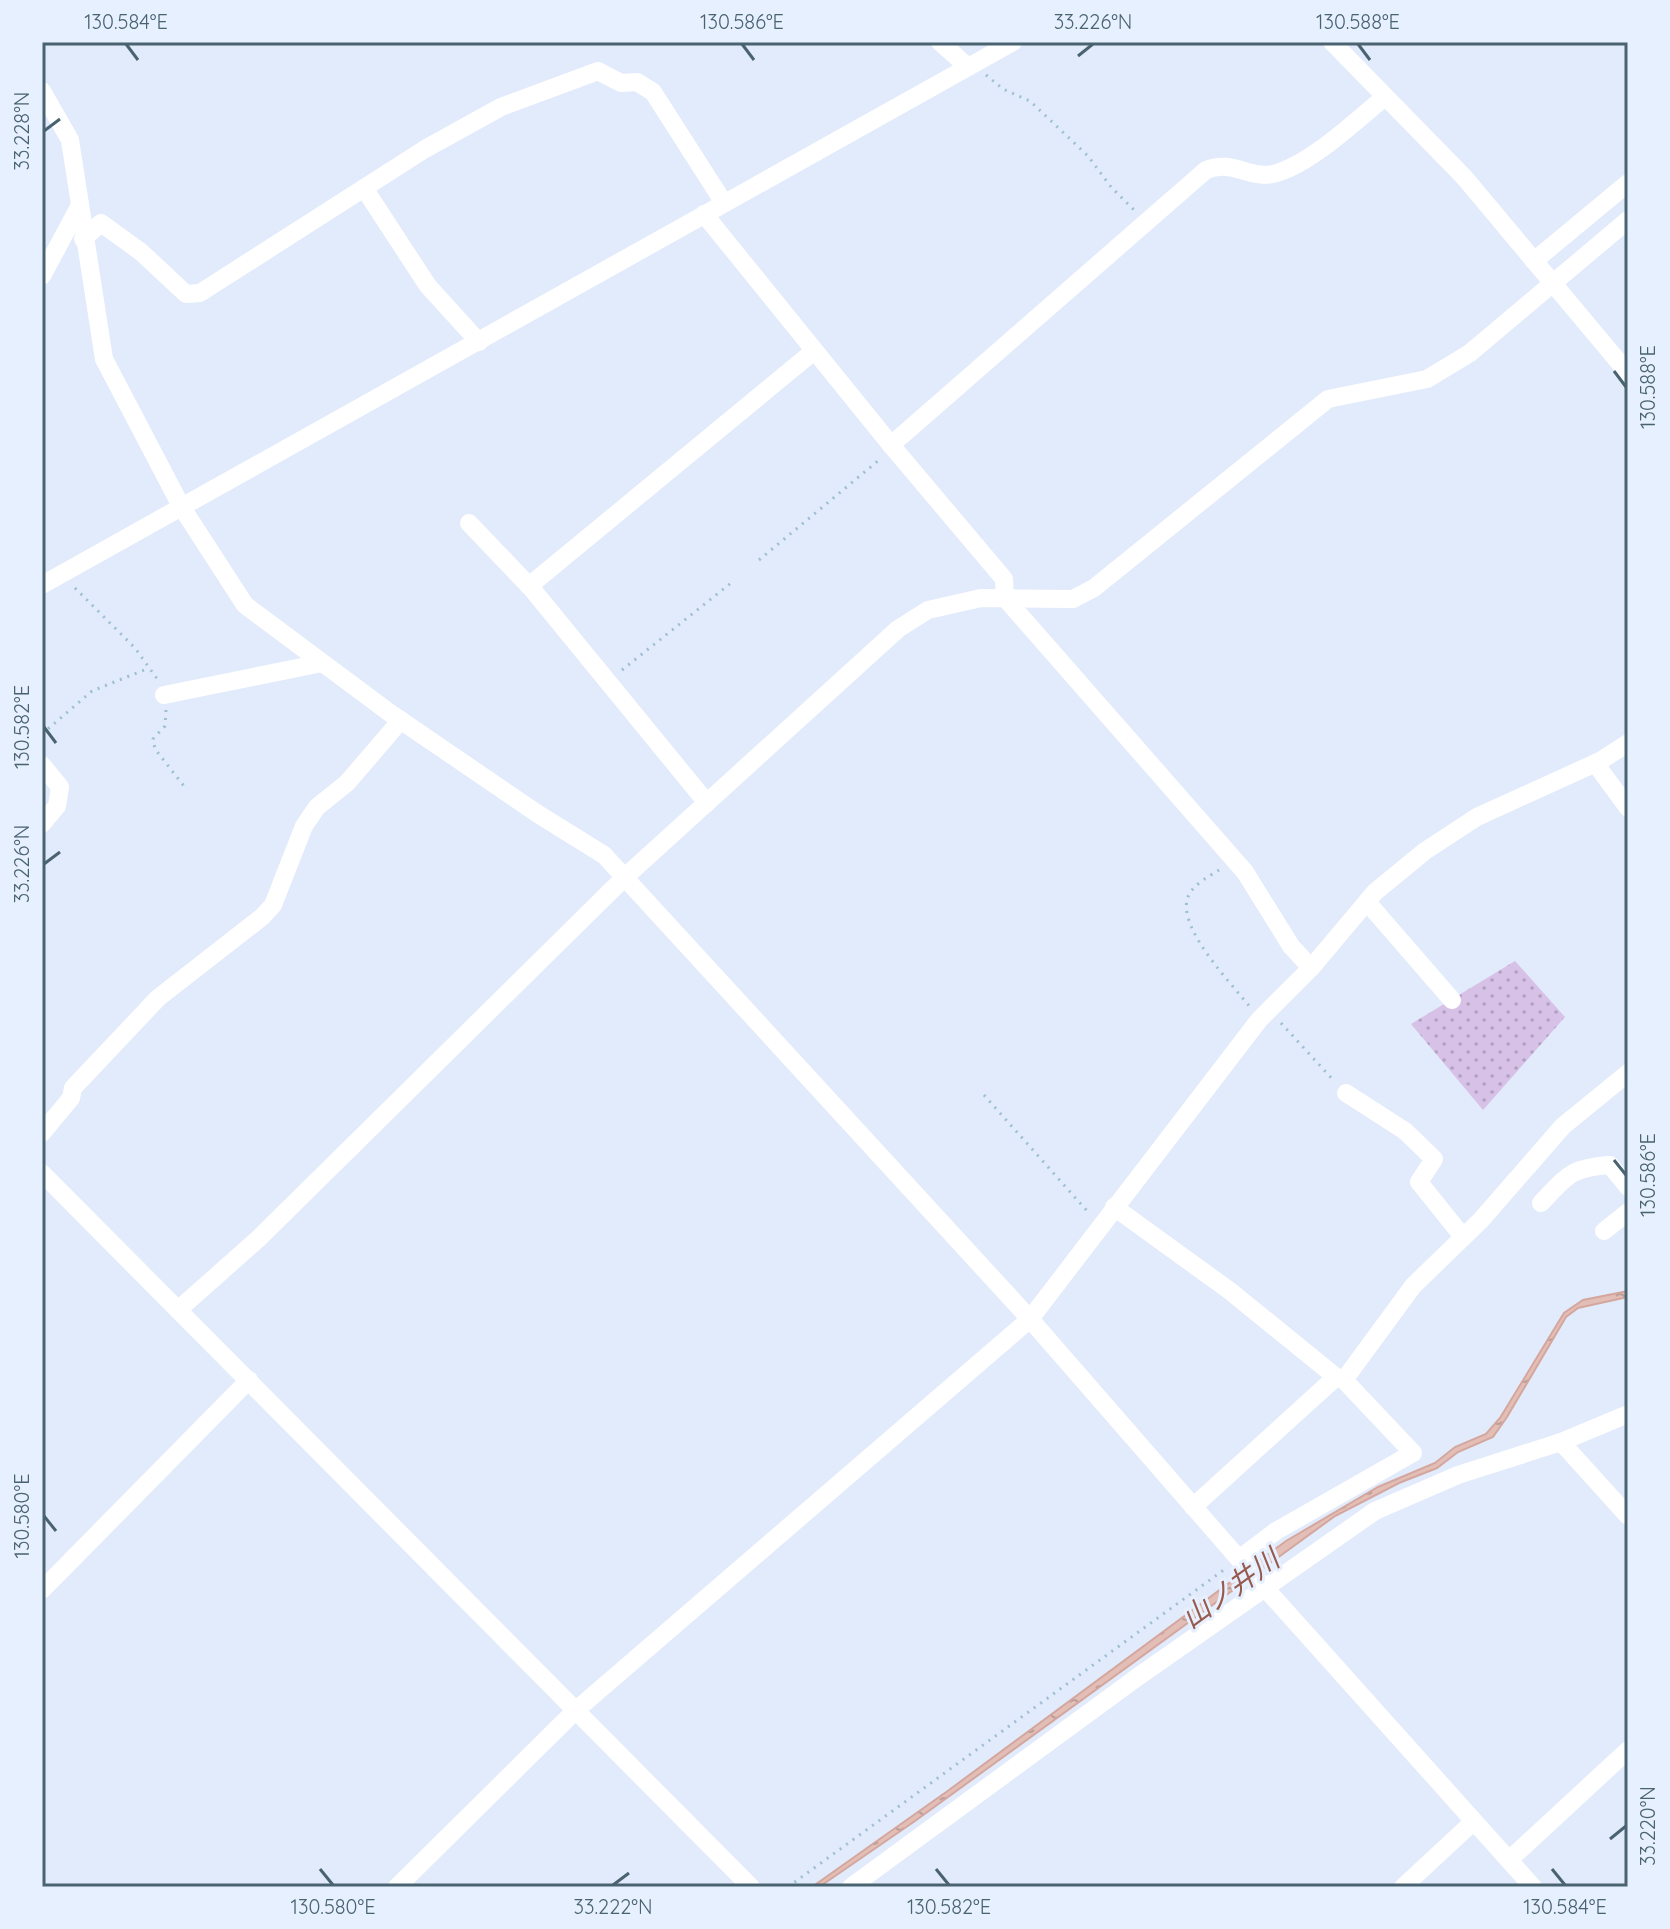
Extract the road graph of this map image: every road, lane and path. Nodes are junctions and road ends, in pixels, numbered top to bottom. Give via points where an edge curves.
1 (940, 42) edge
2 (1013, 42) edge
3 (1332, 42) edge
4 (970, 66) junction
5 (42, 91) edge
6 (1385, 97) junction
7 (1628, 183) edge
8 (364, 188) junction
9 (724, 203) junction
10 (79, 207) junction
11 (704, 214) junction
12 (1628, 220) edge
13 (1146, 223) junction
14 (83, 239) junction
15 (1534, 261) junction
16 (44, 272) edge
17 (1551, 283) junction
18 (479, 342) junction
19 (814, 351) junction
20 (1628, 373) edge
21 (892, 447) junction
22 (181, 506) junction
23 (469, 523) dead end
24 (759, 560) dead end
25 (60, 575) junction
26 (731, 583) dead end
27 (42, 585) edge
28 (529, 586) junction
29 (1005, 598) junction
30 (322, 663) junction
31 (151, 667) junction
32 (608, 681) junction
33 (164, 695) junction
34 (401, 720) junction
35 (42, 734) edge
36 (1628, 743) edge
37 (1595, 763) junction
38 (42, 765) edge
39 (187, 790) dead end
40 (707, 803) junction
41 (1628, 808) edge
42 (42, 824) edge
43 (1234, 860) junction
44 (625, 877) junction
45 (1367, 902) junction
46 (1311, 968) junction
47 (1452, 1000) dead end
48 (1264, 1015) junction
49 (1628, 1073) edge
50 (1346, 1093) joint
51 (984, 1095) dead end
52 (42, 1133) edge
53 (42, 1173) edge
54 (1625, 1176) edge
55 (1541, 1203) dead end
56 (1114, 1207) junction
57 (1628, 1212) edge
58 (1100, 1225) junction
59 (1604, 1231) dead end
60 (1463, 1237) junction
61 (178, 1310) junction
62 (1030, 1319) junction
63 (1340, 1379) junction
64 (249, 1380) junction
65 (1628, 1414) edge
66 (1561, 1442) junction
67 (1193, 1507) junction
68 (1628, 1516) edge
69 (1239, 1559) junction
70 (1265, 1587) junction
71 (42, 1590) edge
72 (575, 1711) junction
73 (1628, 1750) edge
74 (1473, 1822) junction
75 (1509, 1860) junction
76 (397, 1887) edge
77 (751, 1887) edge
78 (788, 1887) edge
79 (851, 1887) edge
80 (1403, 1887) edge
81 (1533, 1887) edge

1 - 4 street
2 - 4 street
3 - 6 street
4 - 9 street
4 - 13 path via 1030,101 1088,156
5 - 10 street via 70,140
6 - 13 street via 1299,162 1274,174 1218,165 1206,170
6 - 15 street via 1464,177
7 - 15 street
8 - 9 street via 501,107 598,71 653,92
8 - 14 street via 200,293 186,294 101,223
8 - 18 street via 428,286
9 - 11 street
10 - 14 street
10 - 16 street
11 - 18 street
11 - 19 street
12 - 17 street
13 - 21 street
14 - 22 street via 104,359
15 - 17 street
17 - 20 street
17 - 29 street via 1470,353 1427,379 1328,399 1094,588 1073,599
18 - 22 street
19 - 21 street
19 - 28 street
21 - 24 path
21 - 29 street via 1004,579
22 - 25 street
22 - 30 street via 245,605
23 - 28 street
25 - 27 street
25 - 31 path
26 - 32 path
28 - 32 street
29 - 40 street via 928,610 898,629
29 - 43 street
30 - 33 street
30 - 34 street
31 - 33 path
31 - 35 path via 92,691
32 - 40 street
33 - 39 path via 165,726 153,739 155,749
34 - 44 street via 604,855
34 - 52 street via 356,774 317,807 304,826 273,905 158,998 73,1088 71,1098
36 - 37 street
37 - 41 street
37 - 45 street via 1477,817 1425,851
38 - 42 street via 60,787 57,806
40 - 44 street
43 - 46 street
43 - 48 path via 1195,886 1187,898 1187,917 1195,935
44 - 61 street via 258,1239
44 - 62 street
45 - 46 street
45 - 47 street
46 - 48 street
48 - 50 path
48 - 56 street
49 - 60 street via 1563,1126
50 - 60 street via 1405,1131 1434,1159 1419,1182
51 - 58 path
53 - 61 street
54 - 55 street via 1610,1165 1586,1167 1570,1173
56 - 58 street
56 - 63 street
57 - 59 street
58 - 62 street
60 - 63 street via 1413,1286
61 - 64 street
62 - 67 street
62 - 72 street
63 - 67 street
63 - 69 street via 1413,1453 1276,1531
64 - 71 street
64 - 72 street
65 - 66 street
66 - 68 street
66 - 70 street via 1458,1475 1375,1511
67 - 69 street
69 - 70 street
69 - 78 path
70 - 74 street
70 - 79 street
72 - 76 street
72 - 77 street
73 - 75 street
74 - 75 street
74 - 80 street
75 - 81 street

